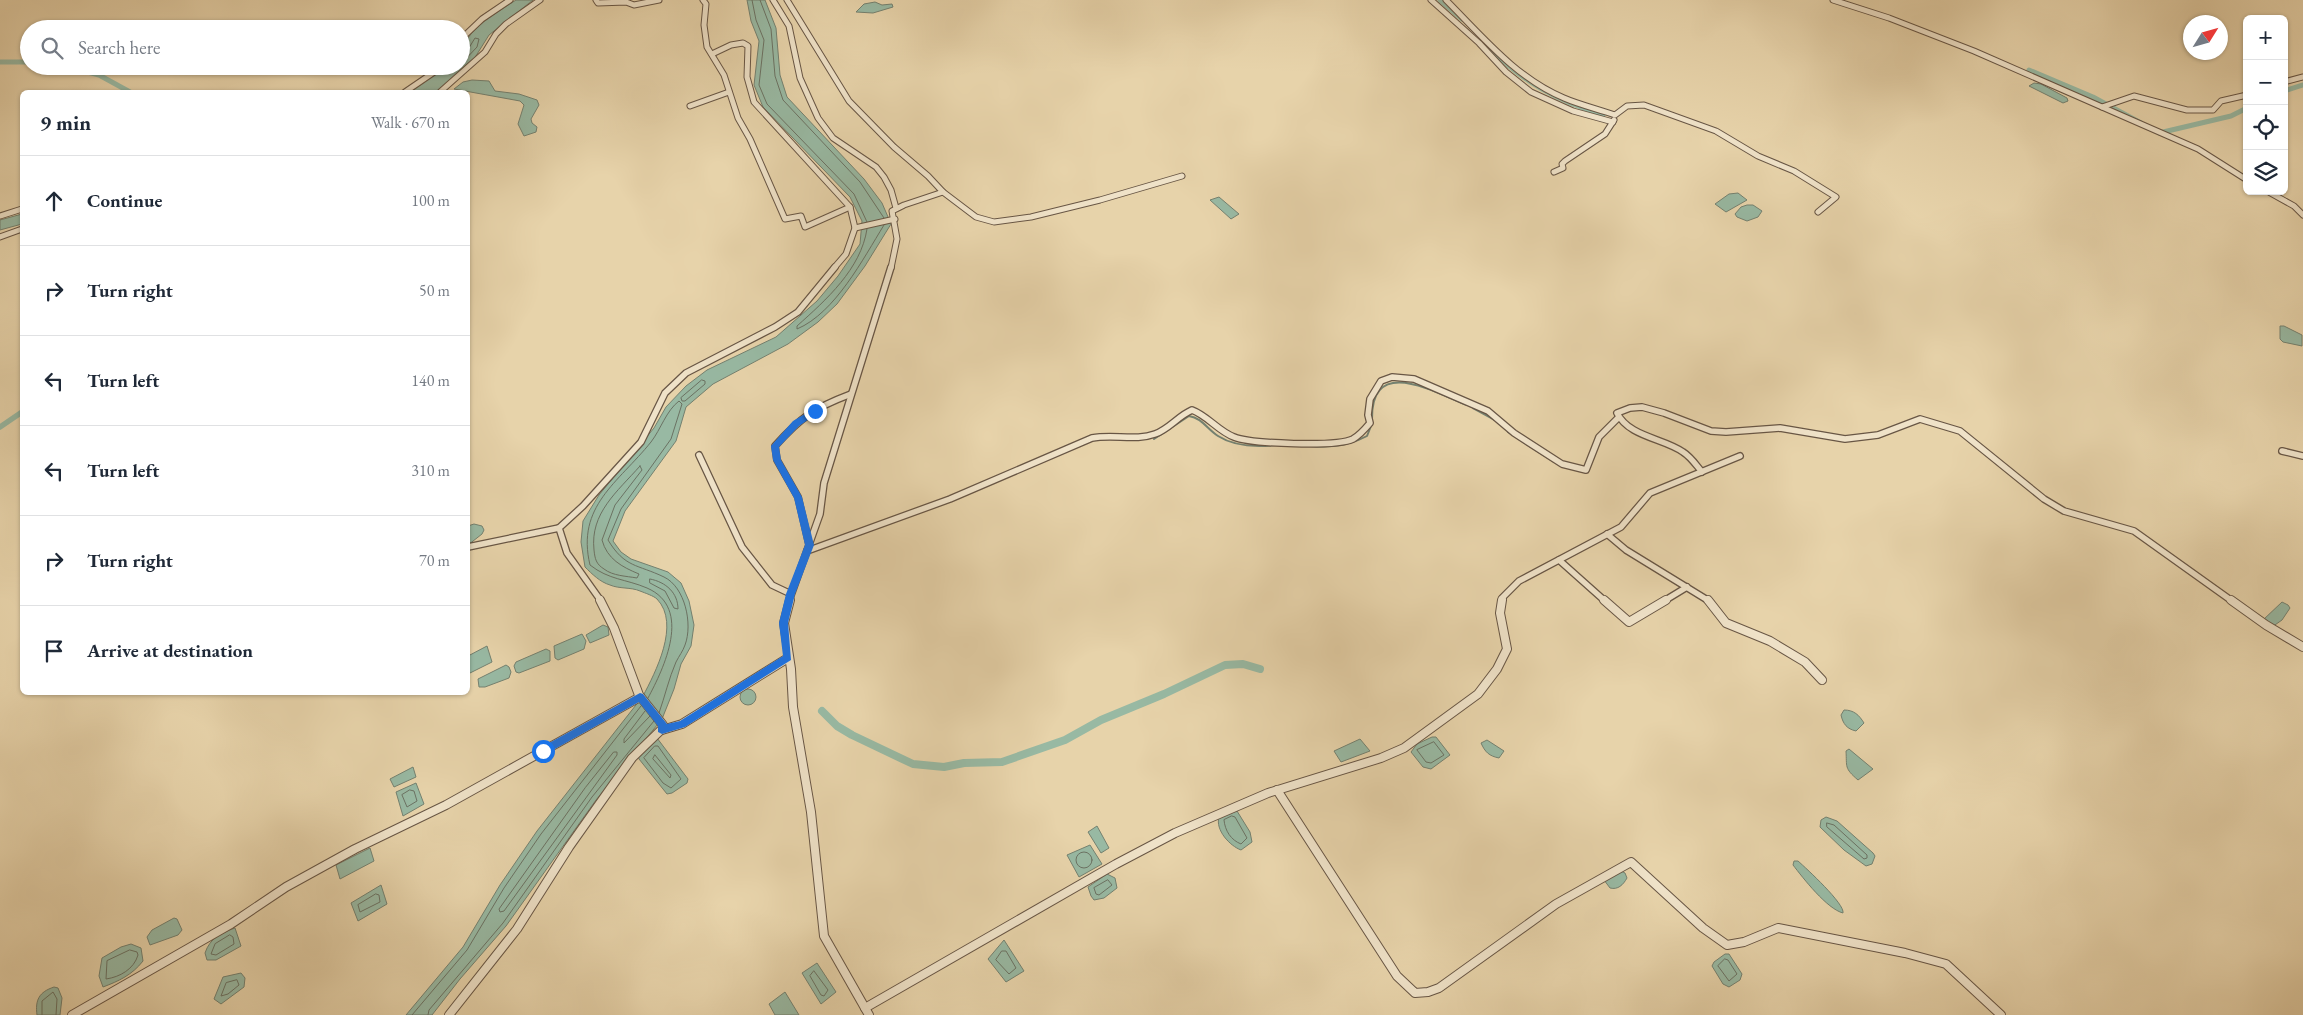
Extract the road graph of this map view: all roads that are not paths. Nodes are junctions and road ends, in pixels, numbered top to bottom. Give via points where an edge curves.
1 (510, 0) edge
2 (540, 0) edge
3 (596, 0) edge
4 (659, 0) edge
5 (704, 0) edge
6 (773, 0) edge
7 (787, 0) edge
8 (1431, 0) edge
9 (1446, 0) edge
10 (1833, 0) edge
11 (470, 30) edge
12 (712, 54) junction
13 (470, 65) edge
14 (429, 75) edge
15 (459, 75) edge
16 (2303, 77) edge
17 (2288, 81) edge
18 (408, 90) edge
19 (442, 90) edge
20 (728, 92) junction
21 (2243, 96) edge
22 (690, 106) dead end
23 (2102, 107) junction
24 (1618, 114) junction
25 (1613, 122) junction
26 (1554, 172) dead end
27 (1182, 176) dead end
28 (2243, 177) edge
29 (943, 192) junction
30 (2274, 195) edge
31 (850, 207) junction
32 (896, 208) junction
33 (20, 210) edge
34 (1818, 212) dead end
35 (2303, 215) edge
36 (0, 216) edge
37 (895, 220) junction
38 (855, 228) junction
39 (20, 230) edge
40 (0, 237) edge
41 (851, 394) junction
42 (1618, 418) junction
43 (2282, 452) dead end
44 (700, 455) dead end
45 (1740, 456) dead end
46 (2303, 456) edge
47 (1702, 472) junction
48 (559, 528) junction
49 (1607, 534) junction
50 (470, 547) edge
51 (808, 548) junction
52 (1559, 560) junction
53 (1687, 587) junction
54 (791, 594) junction
55 (2303, 647) edge
56 (788, 658) junction
57 (1822, 680) dead end
58 (640, 697) junction
59 (662, 727) junction
60 (1276, 790) junction
61 (867, 1012) edge
62 (72, 1015) edge
63 (449, 1015) edge
64 (2001, 1015) edge

1 - 11 street
2 - 13 street via 506,24 485,52
3 - 4 street via 606,4 626,2 634,6
5 - 12 street via 705,38
6 - 32 street via 790,28 804,94 823,125 846,150 872,162 885,175
7 - 29 street via 849,101
8 - 25 street via 1531,92 1573,111
9 - 24 street via 1507,60 1548,91
10 - 23 street via 1974,51
12 - 20 street via 724,75
12 - 31 street via 737,43 743,42 748,46 747,77 754,102
14 - 18 street
15 - 19 street
16 - 17 street
20 - 22 street
20 - 31 street via 785,219 801,216 805,227
21 - 23 street via 2221,101 2213,110 2187,110 2134,96
23 - 28 street via 2198,149
24 - 25 street
24 - 34 street via 1627,106 1644,105 1716,132 1758,156 1794,171 1836,197
25 - 26 street via 1604,134
27 - 29 street via 1100,200 994,222 976,217
29 - 32 street
30 - 35 street
31 - 38 street
32 - 37 street via 892,211
33 - 36 street
37 - 38 street
37 - 41 street via 897,239 889,277
38 - 48 street via 846,254 798,312 776,327 686,372 665,393 641,442
39 - 40 street
41 - 51 street
41 - 51 street via 822,406 796,424 775,446 777,460 798,497
42 - 47 street via 1627,427 1684,452
42 - 51 street via 1596,441 1586,470 1562,464 1514,433 1488,411 1406,377 1392,377 1381,381 1370,399 1367,428 1349,440 1327,445 1244,441 1225,434 1192,410 1154,434 1092,438 950,499
42 - 55 street via 1617,413 1628,407 1642,405 1712,432 1797,429 1831,438 1859,439 1889,433 1920,419 1960,431 2044,499 2080,517 2099,519 2134,531 2266,625
43 - 46 street
44 - 54 street via 742,547 772,585
45 - 47 street
47 - 49 street via 1650,493 1621,526
48 - 50 street
48 - 58 street via 568,554 605,608
49 - 52 street
49 - 53 street via 1633,555
51 - 54 street
52 - 53 street via 1628,622
52 - 60 street via 1519,581 1502,598 1500,613 1507,649 1478,694 1404,748
53 - 57 street via 1706,598 1726,623 1805,662
54 - 56 street via 784,623
56 - 59 street via 682,724
56 - 61 street via 811,812 824,936
58 - 59 street
58 - 62 street via 446,805 286,887 231,924
59 - 63 street via 632,758 569,847 517,929
60 - 61 street via 1166,838
60 - 64 street via 1397,976 1415,993 1439,988 1562,899 1631,862 1703,928 1727,945 1744,942 1778,928 1905,953 1946,964

